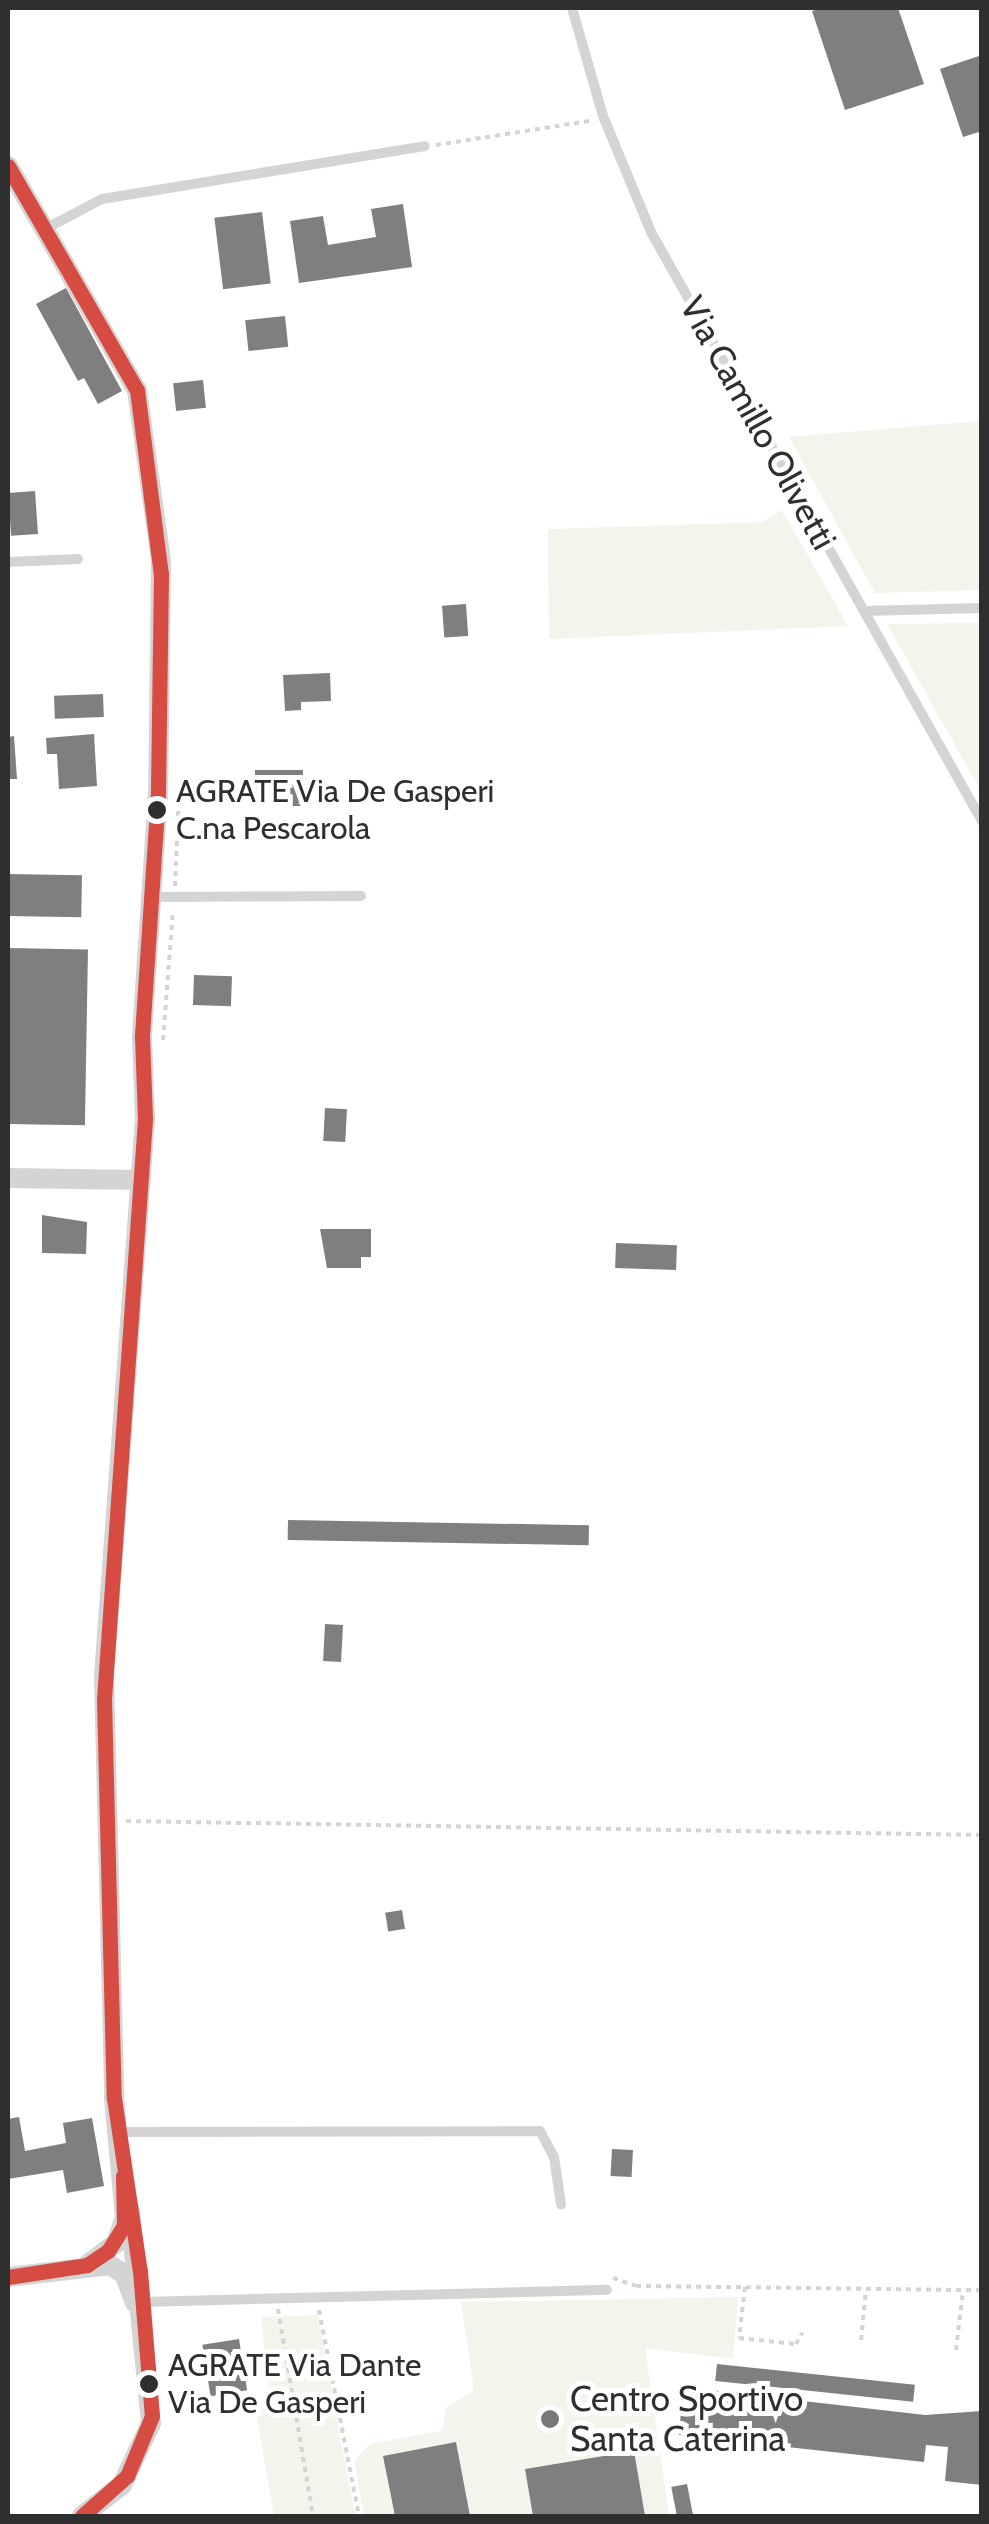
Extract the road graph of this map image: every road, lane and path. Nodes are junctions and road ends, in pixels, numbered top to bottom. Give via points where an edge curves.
1 (572, 8) edge
2 (603, 116) junction
3 (425, 146) joint
4 (8, 166) edge
5 (45, 229) junction
6 (78, 559) dead end
7 (8, 562) edge
8 (982, 608) edge
9 (864, 611) junction
10 (982, 821) edge
11 (361, 896) dead end
12 (153, 897) junction
13 (8, 1178) edge
14 (141, 1180) junction
15 (123, 1821) dead end
16 (982, 1835) edge
17 (117, 2132) junction
18 (126, 2193) junction
19 (561, 2204) dead end
20 (87, 2265) junction
21 (8, 2278) edge
22 (599, 2278) dead end
23 (745, 2287) junction
24 (866, 2288) junction
25 (607, 2290) dead end
26 (964, 2290) junction
27 (982, 2290) edge
28 (277, 2298) junction
29 (315, 2299) junction
30 (142, 2302) junction
31 (802, 2333) dead end
32 (862, 2340) dead end
33 (956, 2350) dead end
34 (147, 2369) junction
35 (82, 2516) edge
36 (314, 2516) edge
37 (358, 2516) edge

1 - 2 lane, Via Camillo Olivetti
2 - 3 path
2 - 9 lane, Via Camillo Olivetti via 651,232
3 - 5 lane via 102,199
4 - 5 street
5 - 12 street via 133,380 142,412 162,574
6 - 7 lane
8 - 9 lane
9 - 10 lane, Via Camillo Olivetti
11 - 12 lane
12 - 14 street
13 - 14 street
14 - 17 street via 104,1676
15 - 16 path
17 - 18 street
17 - 19 lane via 540,2131 554,2157
18 - 20 street via 120,2238
18 - 30 street
20 - 21 street
20 - 34 street via 110,2265 124,2274
22 - 23 path via 636,2286
23 - 24 path
23 - 31 path via 739,2338 796,2344
24 - 26 path
24 - 32 path
25 - 29 lane
26 - 27 path
26 - 33 path
28 - 29 lane
28 - 30 lane
28 - 36 path
29 - 37 path
30 - 34 street
34 - 35 street via 152,2416 145,2443 122,2484

